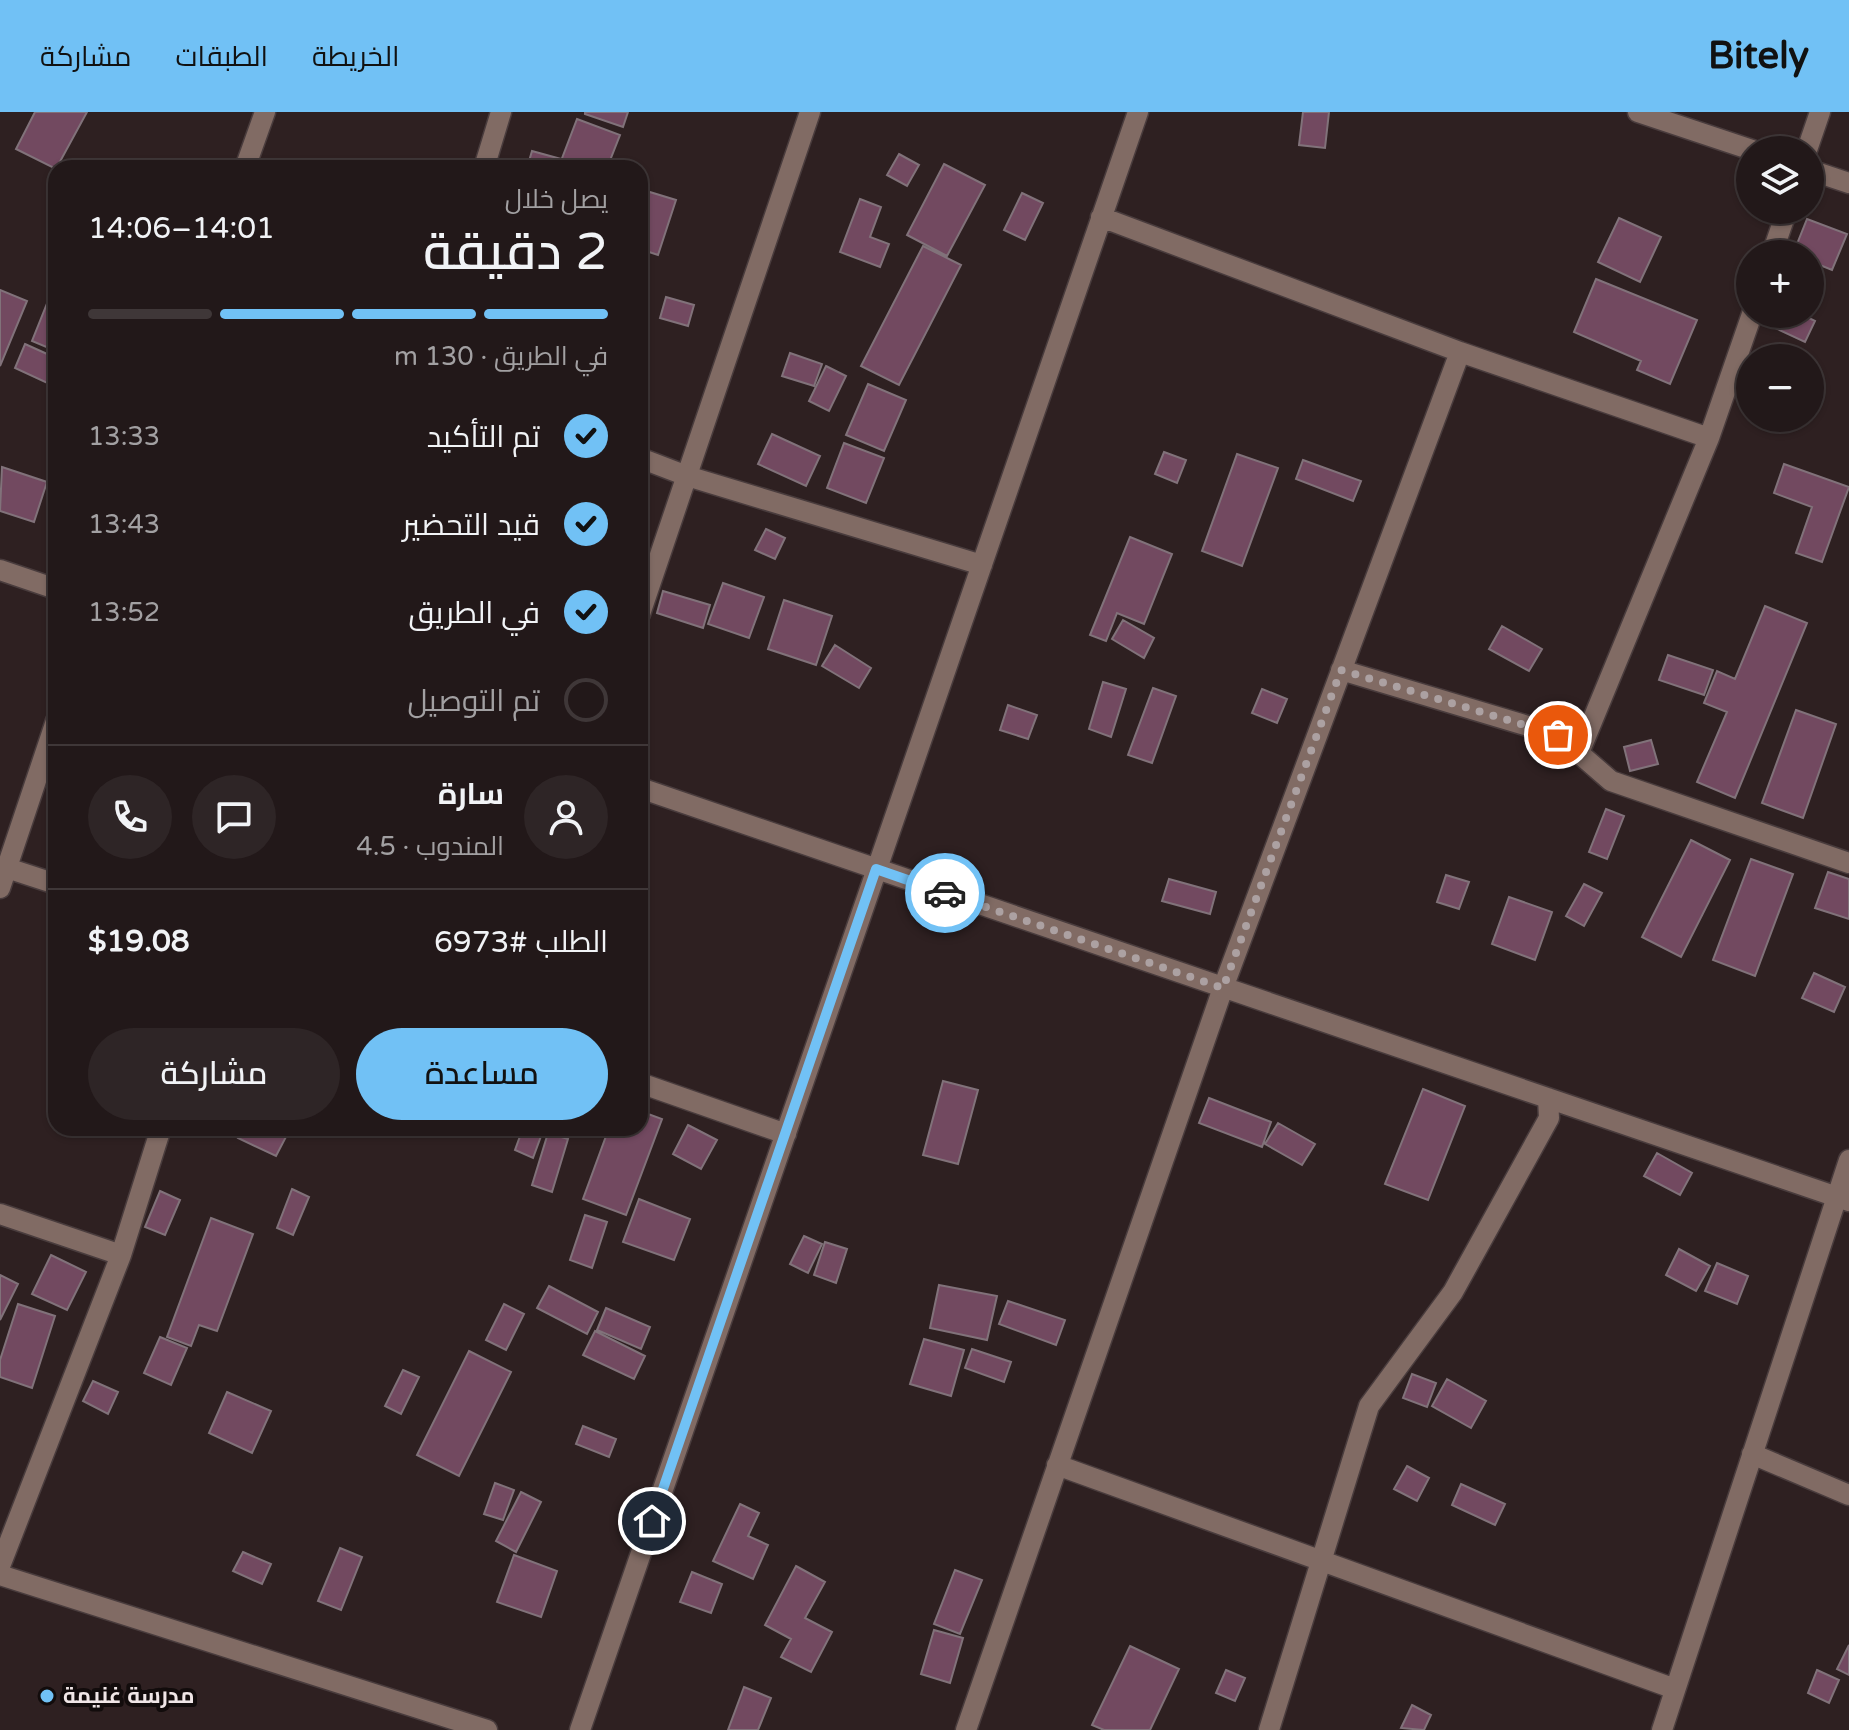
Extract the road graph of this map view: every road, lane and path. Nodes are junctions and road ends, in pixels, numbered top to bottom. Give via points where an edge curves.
1 (265, 112) edge
2 (501, 112) edge
3 (810, 112) edge
4 (1138, 112) edge
5 (1638, 112) edge
6 (1820, 112) edge
7 (1812, 136) edge
8 (1736, 145) edge
9 (248, 160) edge
10 (486, 160) edge
11 (1824, 175) edge
12 (1849, 183) edge
13 (1101, 217) junction
14 (1747, 328) edge
15 (1460, 352) junction
16 (1709, 438) junction
17 (648, 461) edge
18 (687, 476) junction
19 (982, 565) junction
20 (0, 570) edge
21 (48, 586) edge
22 (648, 591) edge
23 (1341, 670) junction
24 (48, 745) edge
25 (1579, 753) junction
26 (648, 791) edge
27 (1849, 863) edge
28 (7, 868) junction
29 (876, 869) junction
30 (48, 881) edge
31 (0, 888) edge
32 (1223, 988) junction
33 (648, 1086) edge
34 (1548, 1098) junction
35 (786, 1134) junction
36 (158, 1136) edge
37 (1849, 1160) edge
38 (1843, 1199) edge
39 (0, 1214) edge
40 (121, 1255) junction
41 (1752, 1454) junction
42 (1057, 1465) junction
43 (1849, 1495) edge
44 (1321, 1559) junction
45 (0, 1566) edge
46 (0, 1575) edge
47 (1675, 1689) junction
48 (487, 1730) edge
49 (580, 1730) edge
50 (966, 1730) edge
51 (1269, 1730) edge
52 (1662, 1730) edge

1 - 9 street
2 - 10 street
3 - 18 street
4 - 13 street
5 - 8 street
6 - 7 street
11 - 12 street
13 - 15 street
13 - 19 street
14 - 16 street
15 - 16 street
15 - 23 street
16 - 25 street
17 - 18 street
18 - 19 street
18 - 22 street
19 - 29 street
20 - 21 street
23 - 25 street via 1558,735
23 - 32 street
24 - 28 street
25 - 27 street via 1611,781
26 - 29 street
28 - 30 street
28 - 31 street
29 - 32 street
29 - 35 street
32 - 34 street
32 - 42 street
33 - 35 street
34 - 38 street
34 - 44 street via 1549,1118 1453,1292 1369,1406
35 - 49 street
36 - 40 street
37 - 38 street
38 - 41 street
39 - 40 street
40 - 45 street
41 - 43 street
41 - 47 street
42 - 44 street
42 - 50 street
44 - 47 street
44 - 51 street
46 - 48 street
47 - 52 street

